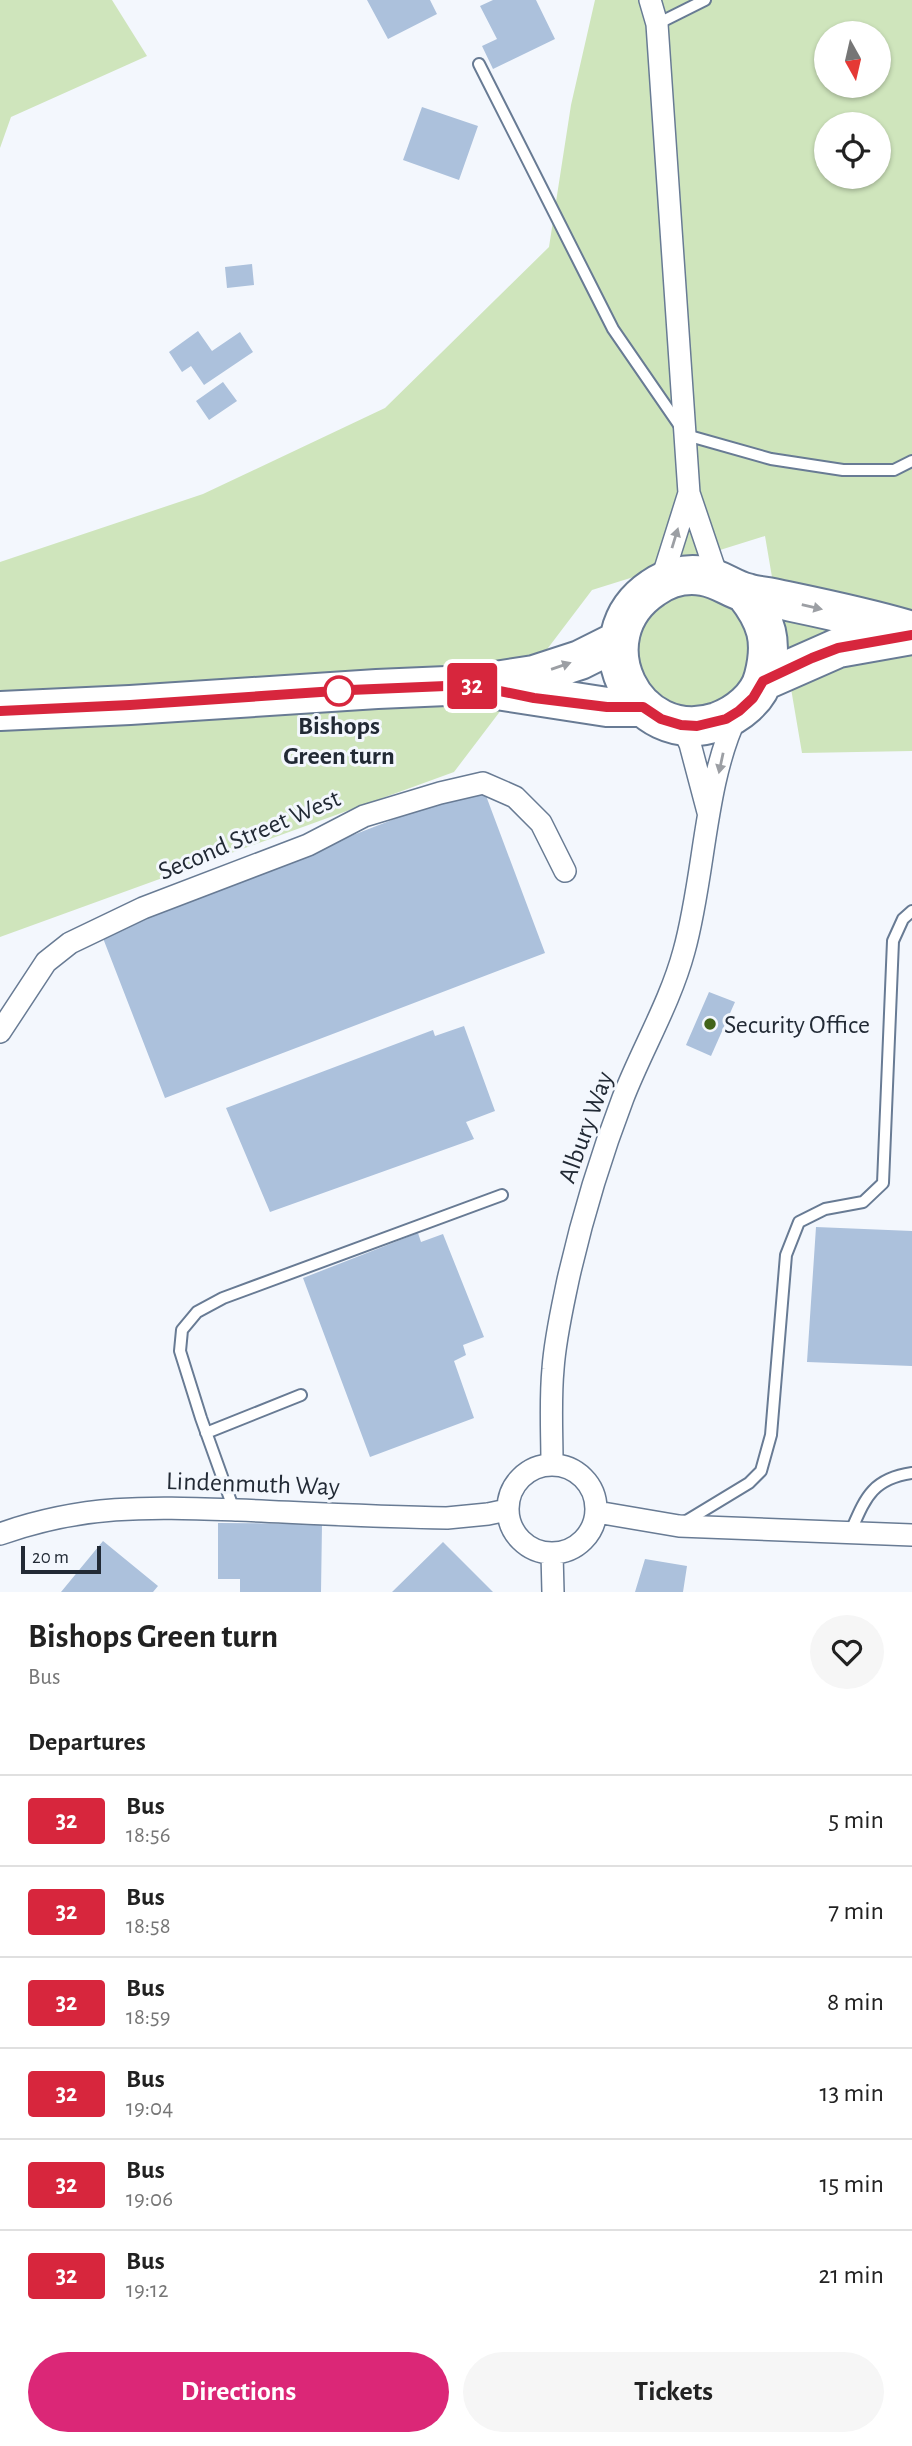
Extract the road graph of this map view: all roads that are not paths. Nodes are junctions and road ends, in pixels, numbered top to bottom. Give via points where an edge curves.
1 (650, 0) edge
2 (705, 0) edge
3 (657, 24) junction
4 (479, 64) dead end
5 (686, 435) junction
6 (912, 461) edge
7 (689, 493) junction
8 (661, 582) junction
9 (732, 586) junction
10 (912, 633) edge
11 (618, 641) junction
12 (763, 681) junction
13 (470, 685) junction
14 (643, 707) junction
15 (0, 711) edge
16 (739, 711) junction
17 (681, 725) junction
18 (709, 817) junction
19 (565, 871) dead end
20 (912, 911) edge
21 (0, 1031) edge
22 (502, 1195) dead end
23 (301, 1395) dead end
24 (206, 1433) junction
25 (552, 1464) junction
26 (912, 1473) edge
27 (234, 1510) junction
28 (507, 1510) junction
29 (597, 1512) junction
30 (679, 1526) junction
31 (850, 1533) junction
32 (0, 1534) edge
33 (912, 1535) edge
34 (552, 1553) junction
35 (553, 1592) edge

1 - 3 street
2 - 3 lane
3 - 5 street
4 - 5 lane via 613,329
5 - 6 lane via 771,459 843,470 894,470
5 - 7 street
8 -> 7 street
7 - 9 street
8 - 9 highway via 699,575
8 - 11 highway via 640,596
9 -> 10 highway via 868,617
9 - 12 highway via 760,612 767,631 769,656
10 - 12 highway via 838,648
13 -> 11 highway via 534,675
11 - 14 highway via 622,677
12 - 16 highway
13 - 14 highway via 534,698
13 - 15 highway
14 - 17 highway
16 - 17 highway via 712,724
16 -> 18 street, Albury Way via 726,739
17 - 18 street, Albury Way
18 - 25 street, Albury Way via 683,955 624,1095 582,1217 553,1369
19 - 21 street, Second Street West via 541,823 515,797 483,782 440,793 364,816 308,845 143,908 70,943 46,962
20 - 30 lane via 893,942 883,1183 863,1202 825,1209 799,1222 786,1255 772,1422 761,1471 750,1483
22 - 24 lane via 223,1298 197,1312 182,1330 180,1351
23 - 24 lane
24 - 27 lane
25 - 28 street via 525,1473 512,1490
25 - 29 street via 573,1470 590,1484
26 - 31 lane via 892,1476 866,1496
27 - 28 street, Lindenmuth Way via 447,1518
27 - 32 street, Lindenmuth Way via 114,1509 62,1516
28 - 34 street via 516,1536 538,1552
29 - 30 street
29 - 34 street via 587,1537 577,1546
30 - 31 street
31 - 33 street
34 - 35 street

